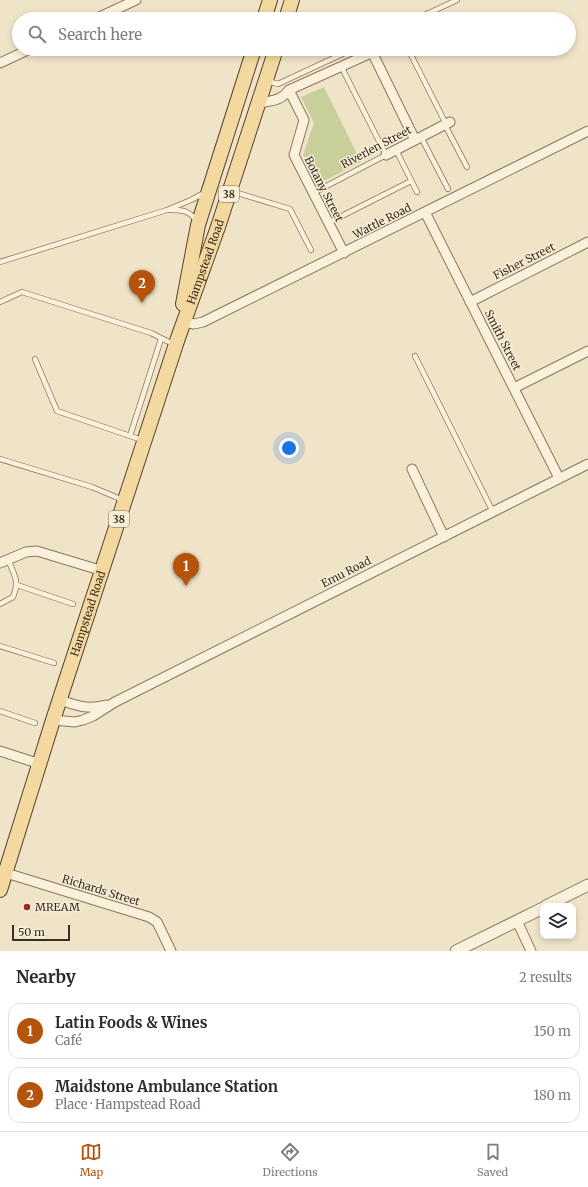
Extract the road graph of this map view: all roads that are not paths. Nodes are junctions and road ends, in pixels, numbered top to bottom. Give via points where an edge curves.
1 (136, 0) edge
2 (270, 0) edge
3 (292, 0) edge
4 (457, 0) edge
5 (110, 12) edge
6 (266, 12) edge
7 (288, 12) edge
8 (431, 12) edge
9 (15, 56) edge
10 (252, 56) edge
11 (274, 56) edge
12 (338, 56) edge
13 (364, 56) edge
14 (378, 56) edge
15 (412, 56) edge
16 (0, 63) edge
17 (341, 66) junction
18 (265, 84) junction
19 (289, 90) junction
20 (258, 104) junction
21 (447, 124) junction
22 (588, 131) edge
23 (418, 138) junction
24 (396, 150) junction
25 (386, 155) junction
26 (467, 167) dead end
27 (412, 181) junction
28 (448, 188) dead end
29 (208, 189) junction
30 (230, 190) junction
31 (417, 192) dead end
32 (313, 193) junction
33 (167, 210) junction
34 (425, 212) junction
35 (328, 223) junction
36 (197, 226) junction
37 (588, 242) edge
38 (311, 250) dead end
39 (344, 253) junction
40 (0, 262) edge
41 (0, 302) edge
42 (470, 302) junction
43 (184, 322) junction
44 (161, 339) junction
45 (177, 342) junction
46 (588, 351) edge
47 (415, 356) dead end
48 (35, 359) dead end
49 (514, 388) junction
50 (130, 436) junction
51 (145, 442) junction
52 (0, 459) edge
53 (588, 464) edge
54 (412, 469) dead end
55 (559, 478) junction
56 (126, 501) junction
57 (493, 512) junction
58 (444, 537) junction
59 (4, 561) edge
60 (102, 571) junction
61 (17, 585) junction
62 (0, 604) edge
63 (73, 604) dead end
64 (0, 646) edge
65 (54, 663) dead end
66 (60, 700) junction
67 (115, 702) junction
68 (0, 711) edge
69 (53, 720) junction
70 (35, 723) dead end
71 (0, 751) edge
72 (40, 764) junction
73 (6, 873) junction
74 (588, 885) edge
75 (0, 890) edge
76 (552, 903) edge
77 (540, 910) edge
78 (517, 921) junction
79 (171, 951) edge
80 (456, 951) edge
81 (531, 951) edge

1 - 5 street
2 - 6 main road
3 - 7 main road
4 - 8 lane
9 - 16 street
10 - 29 main road, Hampstead Road / 38
11 - 18 main road, Hampstead Road / 38
12 - 18 lane via 278,84
13 - 17 street
14 - 23 street
15 - 21 lane
17 - 19 street
17 - 25 lane
18 - 19 street via 272,94
18 - 20 main road, Hampstead Road / 38
19 - 20 street via 274,101
19 - 32 street, Botany Street via 304,120 294,155
20 - 30 main road, Hampstead Road / 38
21 - 23 street, Riverlen Street
21 - 26 lane
22 - 34 street, Wattle Road
23 - 24 street, Riverlen Street
23 - 28 lane
24 - 25 street, Riverlen Street
24 - 27 lane
25 - 32 lane, Riverlen Street
27 - 31 lane
27 - 35 lane
29 - 33 lane via 196,198
29 - 36 main road, Hampstead Road / 38
30 - 38 lane via 290,209
30 - 43 main road, Hampstead Road / 38
32 - 35 street, Botany Street
33 - 36 lane via 188,212 196,220
33 - 40 lane
34 - 39 street, Wattle Road
34 - 42 street, Smith Street
35 - 39 street, Botany Street
36 - 45 main road, Hampstead Road / 38
37 - 42 street, Fisher Street
39 - 43 street, Wattle Road via 203,322
41 - 44 lane via 22,292 151,333
42 - 49 street, Smith Street
43 - 45 main road, Hampstead Road / 38
44 - 45 lane
44 - 50 lane
45 - 51 main road, Hampstead Road / 38
46 - 49 street
47 - 57 lane
48 - 50 lane via 57,411
49 - 55 street, Smith Street
50 - 51 lane
51 - 56 main road, Hampstead Road / 38
52 - 56 lane via 92,487
53 - 55 street, Emu Road
54 - 58 street
55 - 57 street, Emu Road
56 - 60 main road, Hampstead Road / 38
57 - 58 street, Emu Road
58 - 67 street, Emu Road
59 - 60 street via 26,552 37,551
59 - 61 lane via 16,578
60 - 66 main road, Hampstead Road / 38
61 - 62 lane via 13,597
61 - 63 lane
64 - 65 lane
66 - 67 street, Emu Road via 92,708
66 - 69 main road, Hampstead Road / 38
67 - 69 street, Emu Road via 83,720
68 - 70 lane
69 - 72 main road, Hampstead Road / 38
71 - 72 street
72 - 73 main road, Hampstead Road / 38
73 - 75 main road, Hampstead Road / 38
73 - 79 street, Richards Street via 149,917 157,922
74 - 76 street
77 - 78 street
78 - 80 street
78 - 81 street

